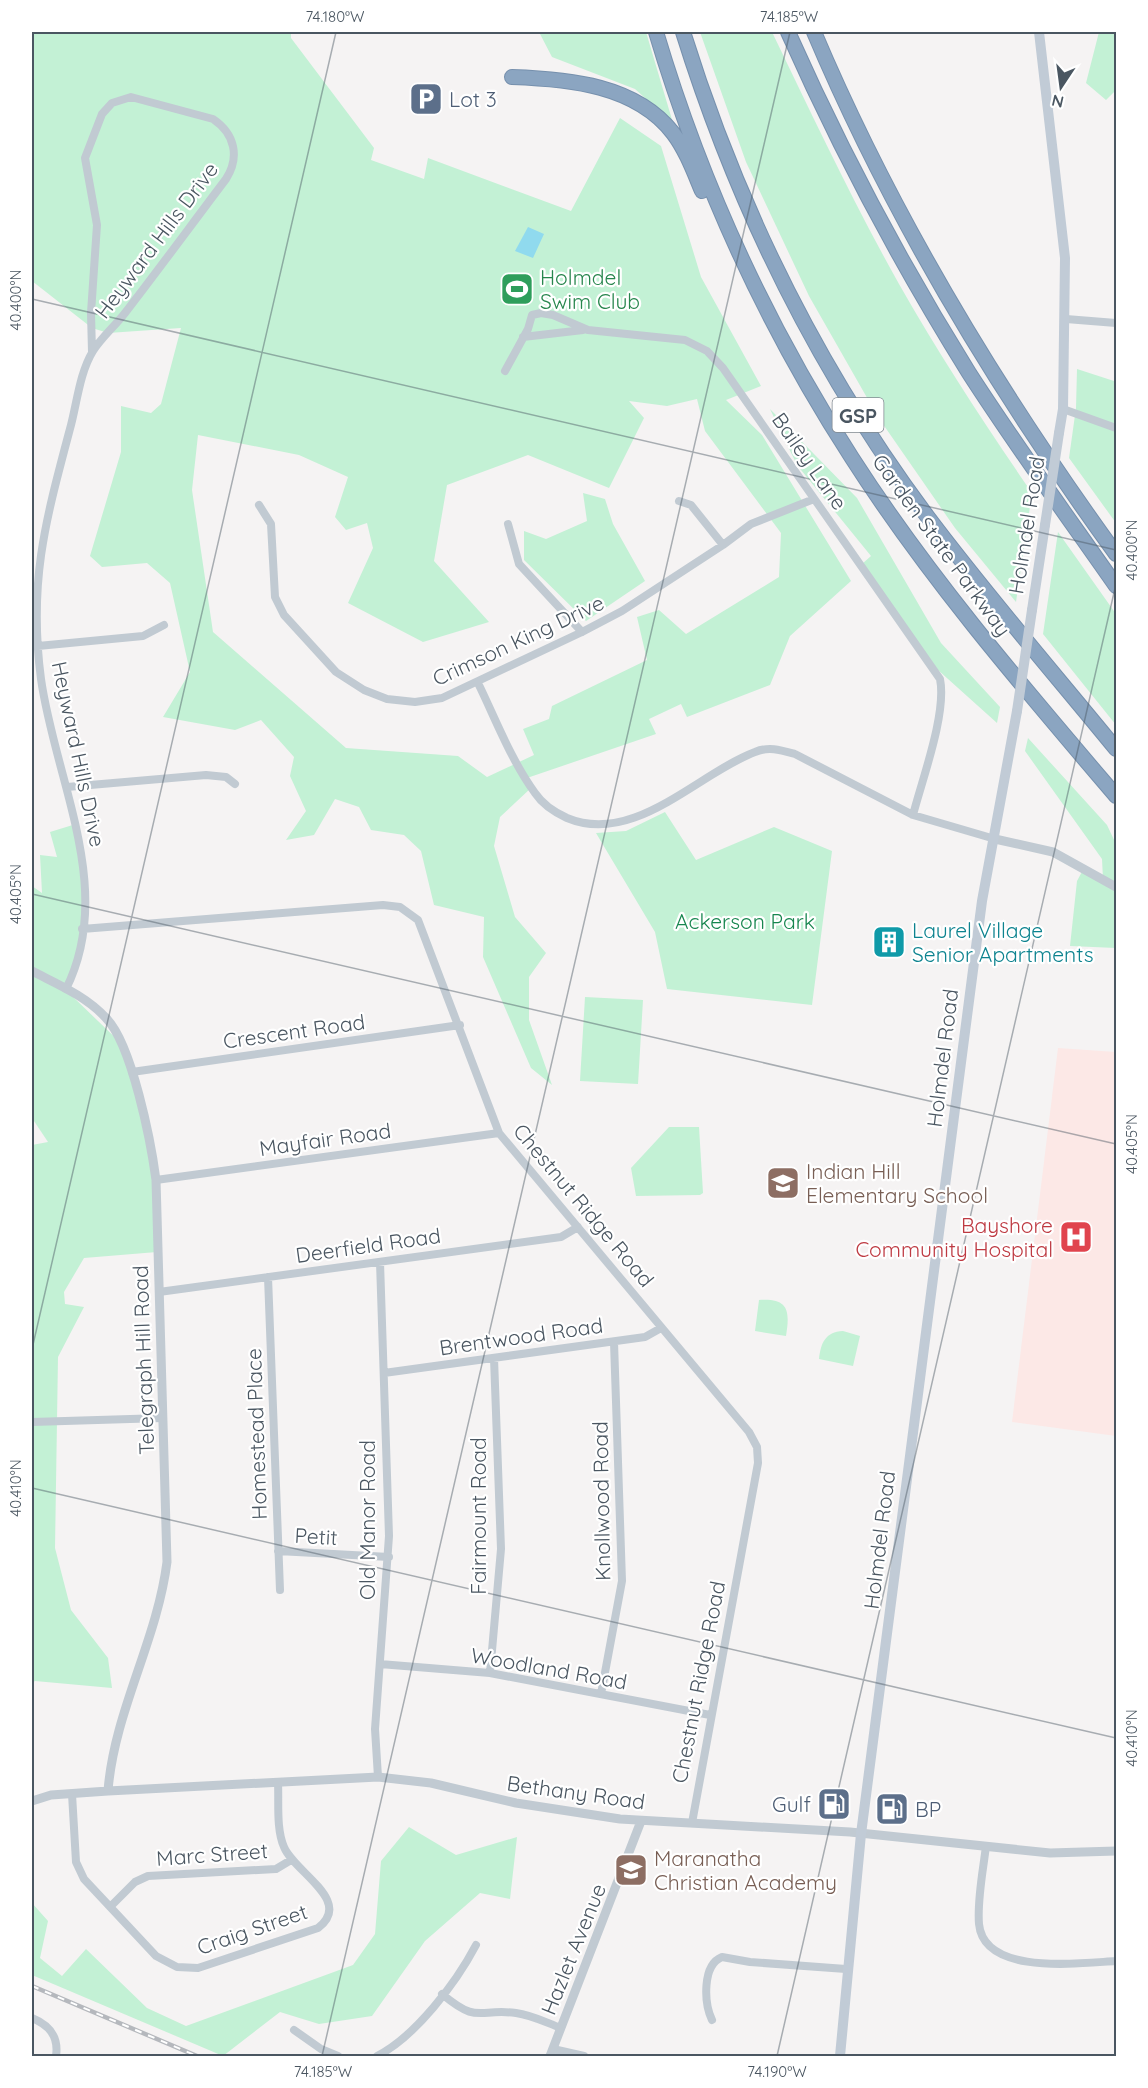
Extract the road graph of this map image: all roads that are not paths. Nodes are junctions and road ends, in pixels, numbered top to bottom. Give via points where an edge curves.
1 (656, 32) edge
2 (683, 32) edge
3 (789, 32) edge
4 (814, 32) edge
5 (1039, 32) edge
6 (512, 77) dead end
7 (729, 232) junction
8 (1066, 319) junction
9 (1116, 323) edge
10 (588, 330) junction
11 (523, 337) junction
12 (92, 352) junction
13 (505, 371) dead end
14 (1063, 409) junction
15 (1116, 428) edge
16 (814, 500) junction
17 (679, 501) dead end
18 (259, 505) dead end
19 (508, 524) dead end
20 (723, 545) junction
21 (1116, 554) edge
22 (1116, 586) edge
23 (164, 625) dead end
24 (582, 632) junction
25 (39, 646) junction
26 (478, 683) junction
27 (1116, 749) edge
28 (1097, 773) junction
29 (235, 783) dead end
30 (67, 787) junction
31 (1116, 789) edge
32 (1116, 796) edge
33 (913, 815) junction
34 (995, 839) junction
35 (1116, 887) edge
36 (82, 928) junction
37 (32, 971) edge
38 (66, 989) junction
39 (460, 1025) junction
40 (132, 1072) junction
41 (499, 1133) junction
42 (156, 1180) junction
43 (578, 1227) junction
44 (380, 1262) junction
45 (268, 1277) junction
46 (159, 1292) junction
47 (661, 1328) junction
48 (614, 1342) junction
49 (494, 1358) junction
50 (384, 1373) junction
51 (163, 1418) junction
52 (32, 1422) edge
53 (278, 1551) junction
54 (389, 1557) junction
55 (280, 1590) dead end
56 (380, 1664) junction
57 (490, 1673) junction
58 (601, 1694) junction
59 (710, 1715) junction
60 (378, 1777) junction
61 (278, 1783) junction
62 (108, 1791) junction
63 (72, 1794) junction
64 (32, 1801) edge
65 (641, 1821) junction
66 (692, 1823) junction
67 (861, 1834) junction
68 (986, 1846) junction
69 (1116, 1851) edge
70 (291, 1860) junction
71 (110, 1907) junction
72 (476, 1946) dead end
73 (1116, 1962) edge
74 (846, 1969) junction
75 (442, 1994) junction
76 (32, 2018) edge
77 (712, 2020) dead end
78 (561, 2028) junction
79 (294, 2030) dead end
80 (552, 2053) edge
81 (389, 2054) edge
82 (56, 2056) edge
83 (338, 2056) edge
84 (377, 2056) edge
85 (584, 2056) edge
86 (840, 2056) edge

1 - 7 highway, Garden State Parkway / GSP
2 - 27 highway, Garden State Parkway / GSP via 712,119 752,217 786,289 838,382 926,515
3 - 22 highway via 857,175 930,308 1011,436
4 - 21 highway via 874,161 941,288 1022,419
5 - 8 main road, Holmdel Road via 1062,215
6 - 7 highway via 596,87 630,98 652,112 678,141 706,199
7 - 28 highway, Garden State Parkway / GSP via 790,355 871,487 989,645
8 - 9 street
8 - 14 main road, Holmdel Road
10 - 11 street
10 - 11 street, Bailey Lane via 542,312 532,315
10 - 16 street, Bailey Lane via 685,340 707,351 723,368
11 - 13 street, Bailey Lane
12 - 12 street, Heyward Hills Drive via 97,225 85,158 102,114 112,103 131,97 213,119 224,127 232,141 234,159 229,174
12 - 25 street, Heyward Hills Drive via 40,546 36,592
14 - 15 street
14 - 34 main road, Holmdel Road, bridge
16 - 20 street, Crimson King Drive via 751,524
16 - 33 street, Bailey Lane via 940,679 940,709
17 - 20 street via 692,505
18 - 26 street, Crimson King Drive via 271,524 275,597 284,615 336,672 387,699 415,702 442,698
19 - 24 street via 519,564
20 - 24 street, Crimson King Drive via 622,611
23 - 25 street via 143,636
24 - 26 street, Crimson King Drive
25 - 30 street, Heyward Hills Drive via 45,704
26 - 33 street via 535,794 552,811 576,821 602,825 630,819 756,751 776,748 795,753
28 - 31 highway
28 - 32 highway, Garden State Parkway / GSP
29 - 30 street via 226,777 206,775
30 - 36 street, Heyward Hills Drive via 83,860
33 - 34 street
34 - 35 street via 1053,852
34 - 67 main road, Holmdel Road via 982,901
36 - 38 street, Heyward Hills Drive via 75,970
36 - 39 street, Chestnut Ridge Road via 383,905 400,907 414,915 421,925
37 - 38 street, Telegraph Hill Road
38 - 40 street, Telegraph Hill Road via 97,1009 113,1026
39 - 40 street, Crescent Road
39 - 41 street, Chestnut Ridge Road
40 - 42 street, Telegraph Hill Road
41 - 42 street, Mayfair Road
41 - 43 street, Chestnut Ridge Road
42 - 46 street, Telegraph Hill Road
43 - 44 street, Deerfield Road via 561,1237
43 - 47 street, Chestnut Ridge Road
44 - 45 street, Deerfield Road
44 - 50 street, Old Manor Road
45 - 46 street, Deerfield Road
45 - 53 street, Homestead Place
46 - 51 street, Telegraph Hill Road
47 - 48 street, Brentwood Road via 649,1336
47 - 59 street, Chestnut Ridge Road via 749,1432 758,1453
48 - 49 street, Brentwood Road
48 - 58 street, Knollwood Road via 622,1581
49 - 50 street, Brentwood Road
49 - 57 street, Fairmount Road via 501,1550
50 - 54 street, Old Manor Road
51 - 52 street
51 - 62 street, Telegraph Hill Road via 165,1576 120,1726
53 - 54 street, Petit
53 - 55 street, Homestead Place
54 - 56 street, Old Manor Road
56 - 57 street, Woodland Road
56 - 60 street, Old Manor Road via 375,1729
57 - 58 street, Woodland Road
58 - 59 street, Woodland Road
59 - 66 street, Chestnut Ridge Road
60 - 61 street, Bethany Road
60 - 65 street, Bethany Road via 431,1783 570,1813
61 - 62 street, Bethany Road
61 - 70 street, Craig Street via 281,1840
62 - 63 street, Bethany Road
63 - 64 street, Bethany Road
63 - 71 street, Craig Street via 78,1870
65 - 66 street, Bethany Road
65 - 78 street, Hazlet Avenue
66 - 67 street, Bethany Road
67 - 68 street, Bethany Road
67 - 74 main road, Holmdel Road
68 - 69 street, Bethany Road via 1050,1852
68 - 73 street via 979,1926 989,1947 1004,1957 1032,1962
70 - 71 street, Marc Street via 276,1869 148,1876 135,1882
70 - 71 street, Craig Street via 326,1895 330,1912 324,1923 203,1967 186,1968 160,1960
72 - 75 street
74 - 77 street via 722,1957 710,1969 707,2004
74 - 86 main road, Holmdel Road
75 - 78 street via 472,2014 519,2013
75 - 81 street
76 - 82 street via 50,2029 56,2042
78 - 80 street, Hazlet Avenue
79 - 83 street
80 - 85 street
81 - 84 street

